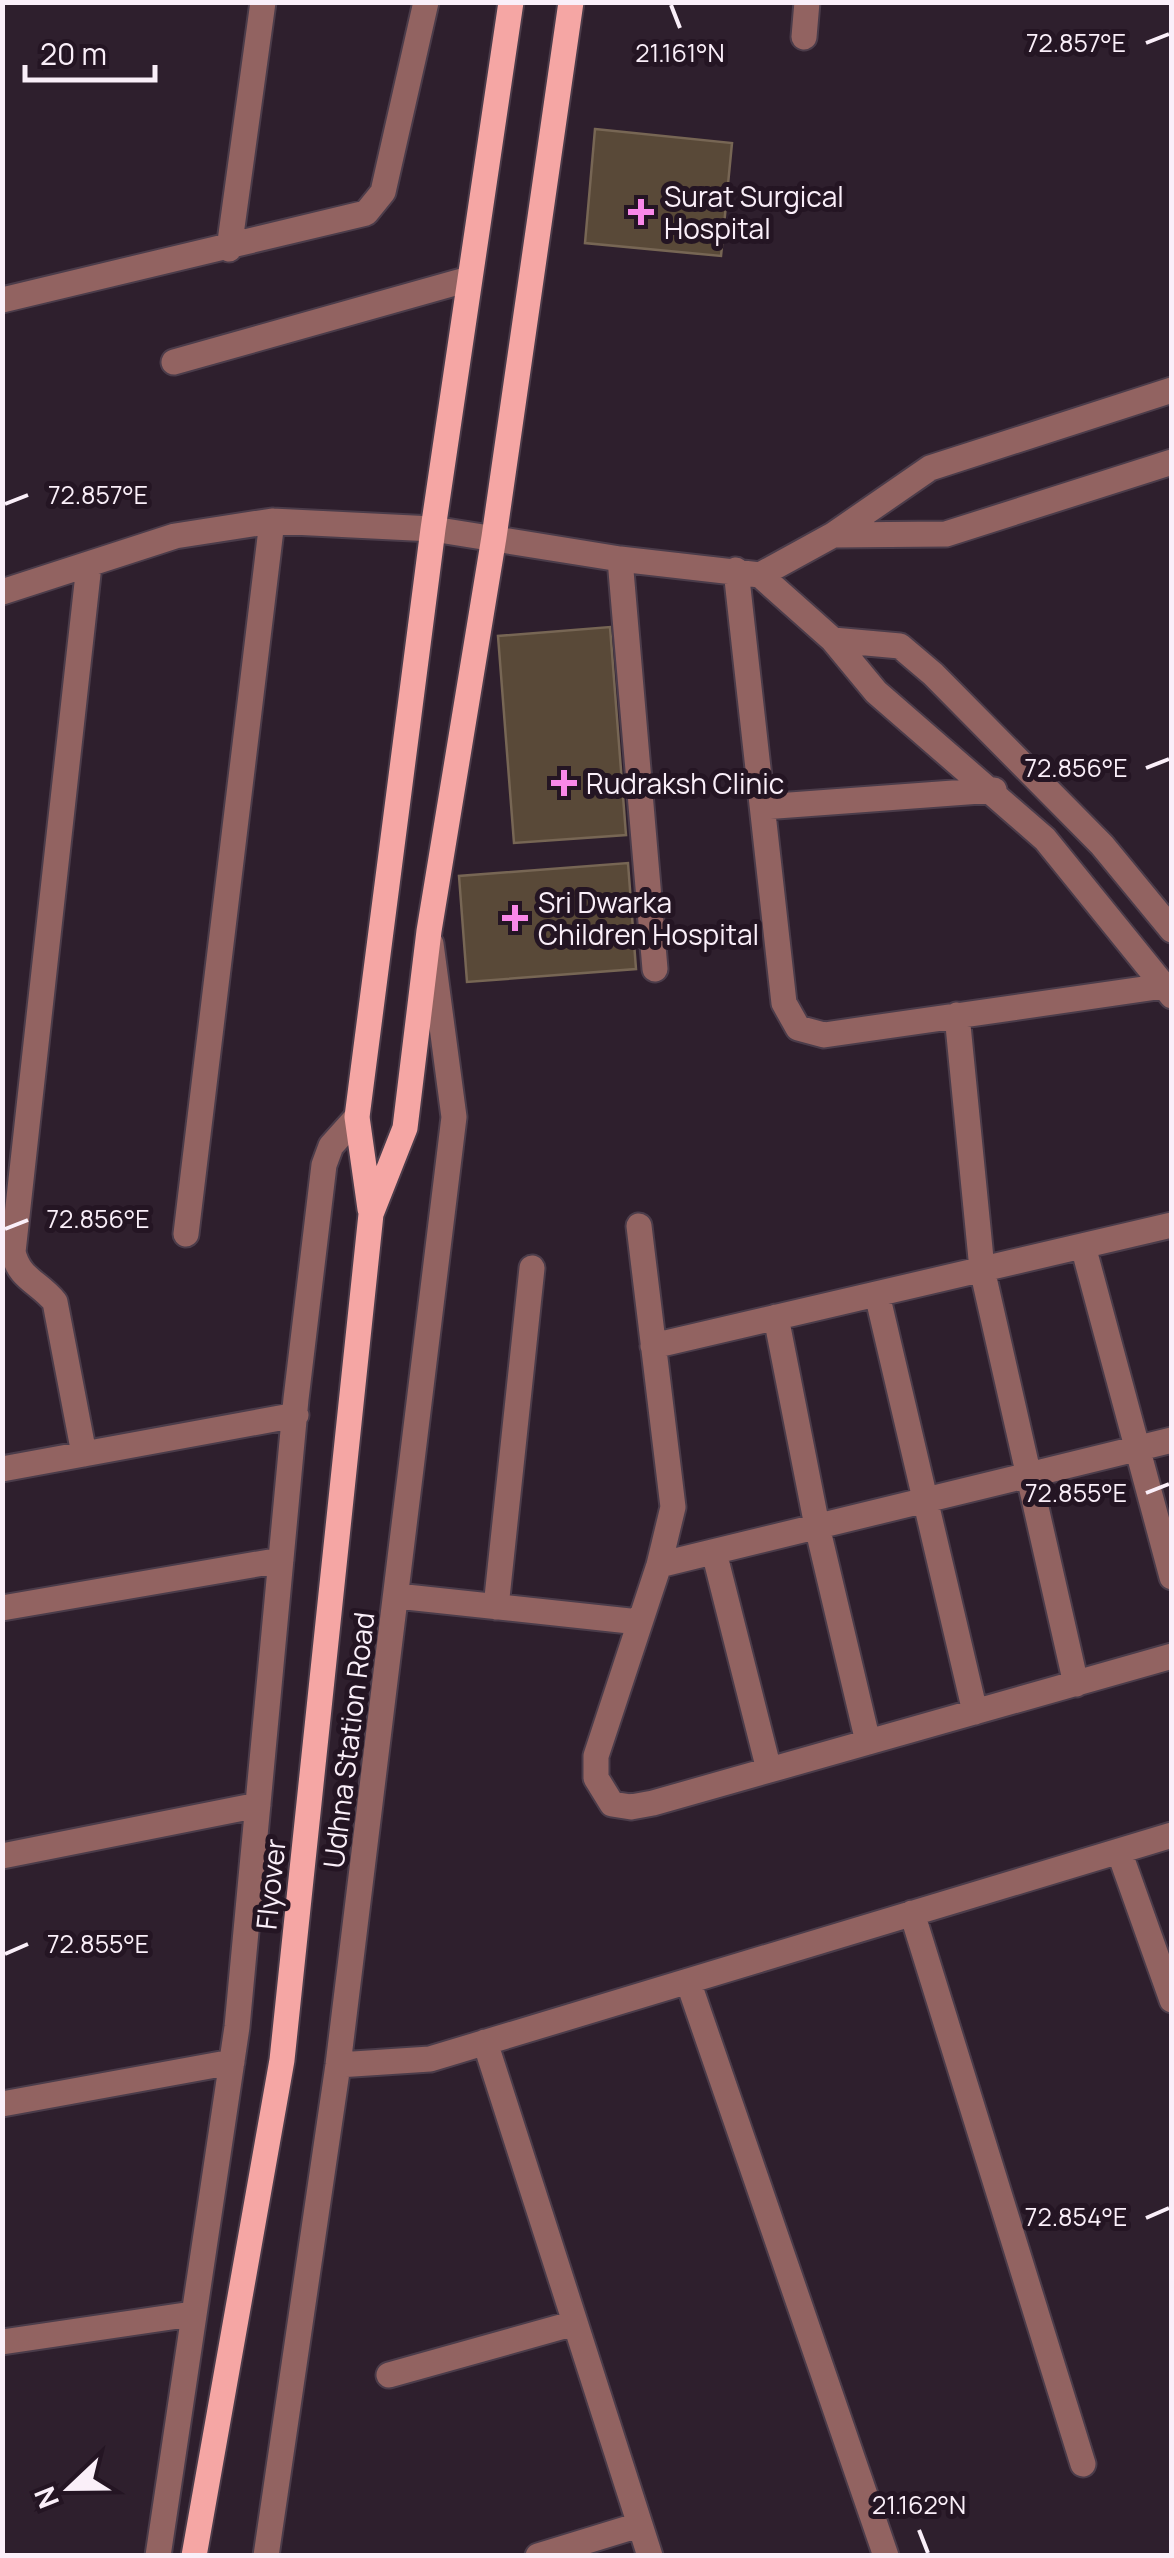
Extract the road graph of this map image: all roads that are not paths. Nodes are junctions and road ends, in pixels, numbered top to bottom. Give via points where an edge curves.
1 (263, 2) edge
2 (426, 2) edge
3 (511, 2) edge
4 (570, 2) edge
5 (807, 2) edge
6 (804, 37) dead end
7 (229, 249) junction
8 (469, 279) junction
9 (2, 300) edge
10 (174, 362) dead end
11 (1172, 390) edge
12 (1172, 462) edge
13 (272, 521) junction
14 (433, 528) junction
15 (833, 535) junction
16 (494, 537) junction
17 (620, 558) junction
18 (89, 564) junction
19 (748, 573) junction
20 (2, 592) edge
21 (833, 640) junction
22 (994, 790) junction
23 (762, 807) junction
24 (1172, 930) edge
25 (429, 931) junction
26 (655, 969) dead end
27 (1168, 991) edge
28 (957, 1015) junction
29 (357, 1116) junction
30 (371, 1214) junction
31 (1172, 1224) edge
32 (639, 1226) dead end
33 (186, 1234) dead end
34 (1083, 1246) junction
35 (532, 1268) dead end
36 (982, 1269) junction
37 (878, 1294) junction
38 (776, 1318) junction
39 (653, 1346) junction
40 (296, 1414) junction
41 (1172, 1440) edge
42 (1137, 1449) junction
43 (84, 1454) junction
44 (2, 1469) edge
45 (1027, 1475) junction
46 (926, 1500) junction
47 (818, 1526) junction
48 (714, 1552) junction
49 (281, 1560) junction
50 (660, 1566) junction
51 (1172, 1577) edge
52 (397, 1596) junction
53 (496, 1607) junction
54 (2, 1608) edge
55 (639, 1622) junction
56 (1172, 1656) edge
57 (1076, 1684) junction
58 (975, 1712) junction
59 (868, 1742) junction
60 (769, 1770) junction
61 (258, 1805) junction
62 (1172, 1835) edge
63 (1119, 1851) junction
64 (2, 1856) edge
65 (912, 1914) junction
66 (688, 1981) junction
67 (1172, 2000) edge
68 (485, 2042) junction
69 (232, 2062) junction
70 (338, 2065) junction
71 (2, 2104) edge
72 (192, 2314) junction
73 (574, 2323) junction
74 (2, 2342) edge
75 (389, 2375) dead end
76 (1082, 2464) dead end
77 (638, 2526) junction
78 (158, 2556) edge
79 (194, 2556) edge
80 (266, 2556) edge
81 (538, 2556) edge
82 (650, 2556) edge
83 (886, 2556) edge

1 - 7 street
2 - 7 street via 376,204 352,218
3 - 8 main road
4 - 16 main road
5 - 6 street
7 - 9 street
8 - 10 street
8 - 14 main road
11 - 15 street via 930,468
12 - 15 street via 946,534
13 - 14 street
13 - 18 street via 175,536
13 - 33 street
14 - 16 street
14 - 29 main road
15 - 19 street
16 - 17 street
16 - 25 main road
17 - 19 street
17 - 26 street
18 - 20 street
18 - 43 street via 14,1252 17,1268 55,1302
19 - 21 street
19 - 23 street
21 - 22 street via 876,692
21 - 24 street via 900,646 933,674 1102,845
22 - 23 street
22 - 27 street via 1045,838
23 - 28 street via 790,1019 808,1034 824,1035
25 - 30 main road via 404,1128
25 - 52 street, Udhna Station Road via 454,1117
27 - 28 street
28 - 36 street
29 - 30 main road
29 - 40 street via 324,1166
30 - 79 main road, Flyover via 282,2060
31 - 34 street
32 - 39 street
34 - 36 street
34 - 42 street
35 - 53 street
36 - 37 street
36 - 45 street
37 - 38 street
37 - 46 street
38 - 39 street
38 - 47 street
39 - 50 street via 673,1507
40 - 43 street
40 - 49 street
41 - 42 street
42 - 45 street
42 - 51 street
43 - 44 street
45 - 46 street
45 - 57 street
46 - 47 street
46 - 58 street
47 - 48 street
47 - 59 street
48 - 50 street
48 - 60 street
49 - 54 street
49 - 61 street
50 - 55 street
52 - 53 street
52 - 70 street, Udhna Station Road
53 - 55 street
55 - 60 street via 596,1756 602,1794 612,1804 631,1807
56 - 57 street
57 - 58 street
58 - 59 street
59 - 60 street
61 - 64 street
61 - 69 street
62 - 63 street
63 - 65 street
63 - 67 street
65 - 66 street
65 - 76 street
66 - 68 street
66 - 83 street
68 - 70 street via 430,2059
68 - 73 street
69 - 71 street
69 - 72 street
70 - 80 street, Udhna Station Road
72 - 74 street
72 - 78 street
73 - 75 street
73 - 77 street
77 - 81 street
77 - 82 street

